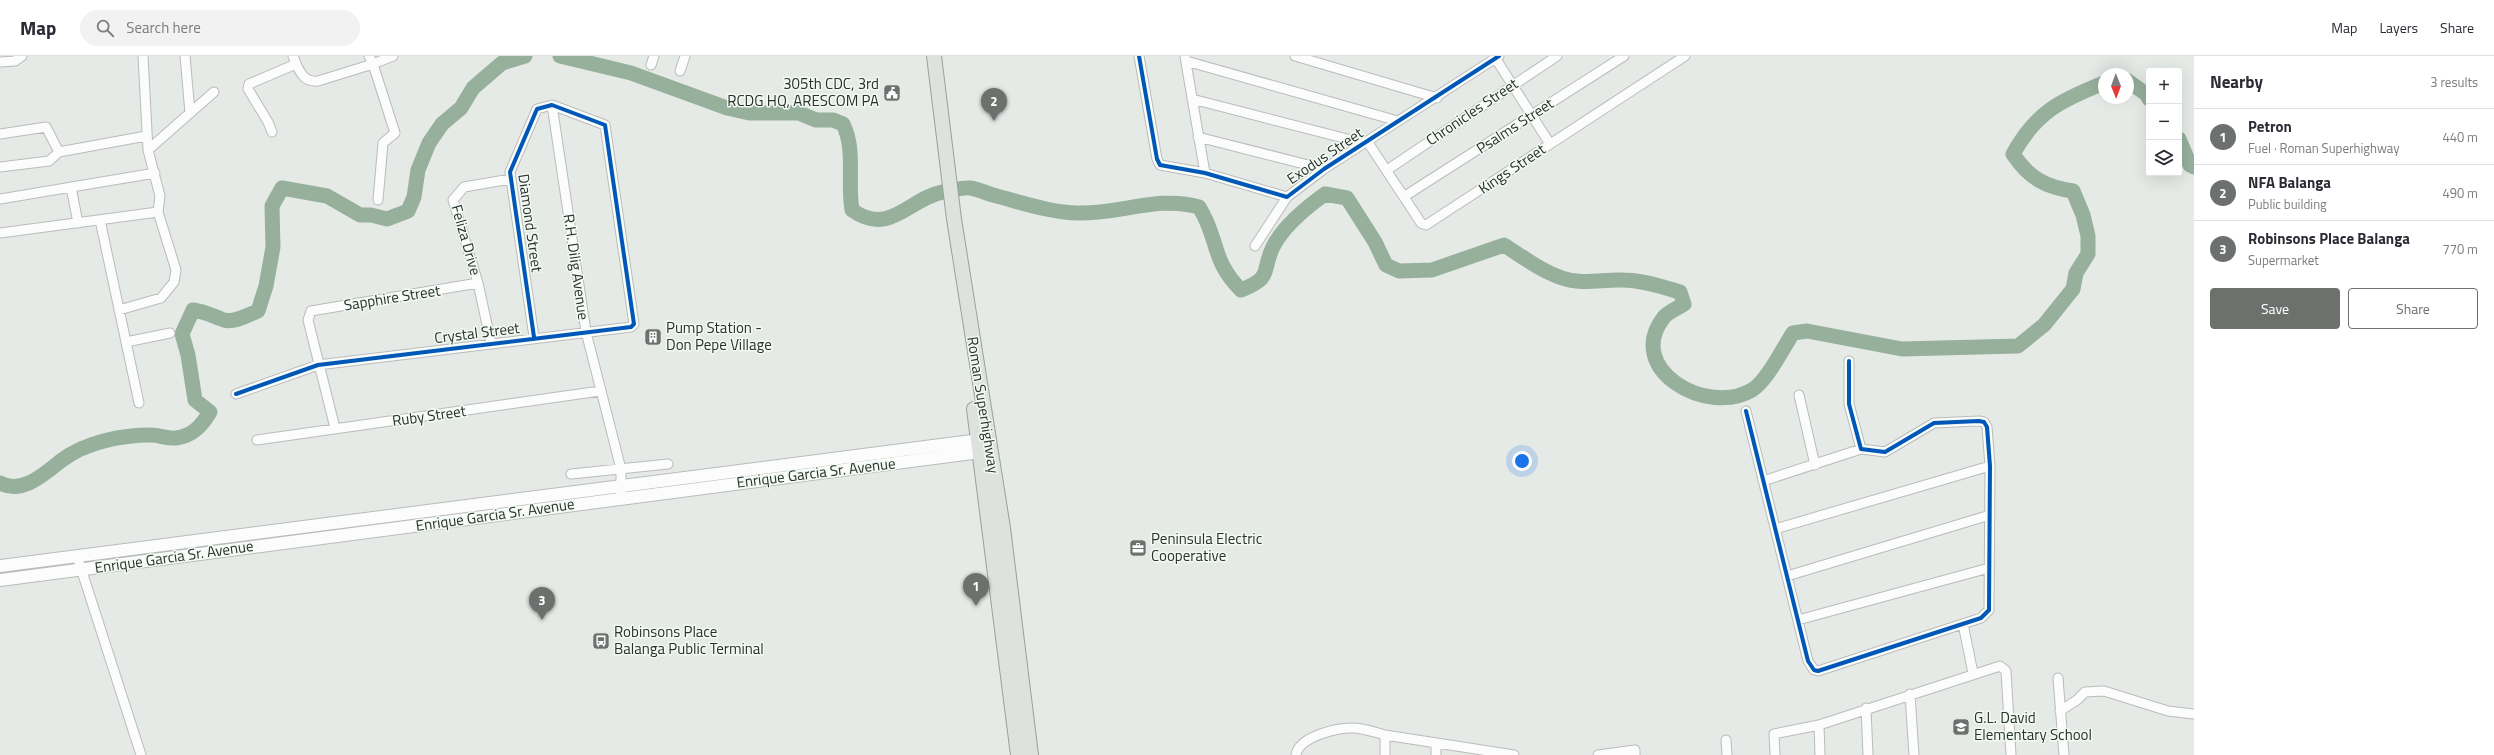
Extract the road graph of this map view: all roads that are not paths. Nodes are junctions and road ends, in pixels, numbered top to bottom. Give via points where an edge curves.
1 (22, 56) edge
2 (143, 56) edge
3 (185, 56) edge
4 (393, 56) edge
5 (685, 56) edge
6 (925, 56) edge
7 (934, 56) edge
8 (1139, 56) edge
9 (1295, 56) edge
10 (1557, 56) edge
11 (1624, 56) edge
12 (1685, 56) edge
13 (1496, 57) edge
14 (1185, 59) edge
15 (294, 60) edge
16 (371, 60) edge
17 (0, 62) edge
18 (680, 71) dead end
19 (1512, 85) junction
20 (214, 92) dead end
21 (1437, 98) junction
22 (1192, 99) junction
23 (552, 105) junction
24 (190, 113) junction
25 (1532, 115) junction
26 (1398, 121) junction
27 (272, 132) dead end
28 (0, 134) edge
29 (146, 136) junction
30 (1198, 137) junction
31 (1365, 142) junction
32 (1550, 144) junction
33 (148, 150) junction
34 (59, 152) junction
35 (0, 167) edge
36 (1324, 169) junction
37 (1387, 170) junction
38 (154, 173) junction
39 (1206, 173) junction
40 (511, 179) junction
41 (945, 184) junction
42 (71, 187) junction
43 (1405, 196) junction
44 (1287, 197) junction
45 (0, 199) edge
46 (378, 200) dead end
47 (158, 212) junction
48 (100, 220) junction
49 (78, 223) junction
50 (0, 234) edge
51 (1255, 246) dead end
52 (478, 283) junction
53 (119, 310) junction
54 (586, 332) junction
55 (170, 333) dead end
56 (534, 337) junction
57 (126, 342) junction
58 (491, 343) junction
59 (1849, 361) dead end
60 (318, 365) junction
61 (600, 391) junction
62 (236, 394) dead end
63 (1799, 395) dead end
64 (139, 403) dead end
65 (1746, 411) dead end
66 (335, 428) junction
67 (258, 440) dead end
68 (984, 445) junction
69 (1861, 448) junction
70 (668, 464) dead end
71 (1815, 465) junction
72 (1990, 466) junction
73 (621, 469) junction
74 (571, 474) dead end
75 (1763, 481) junction
76 (621, 485) junction
77 (621, 498) junction
78 (1990, 515) junction
79 (1775, 528) junction
80 (77, 556) junction
81 (0, 566) edge
82 (1989, 568) junction
83 (80, 569) junction
84 (1787, 576) junction
85 (0, 580) edge
86 (1798, 620) junction
87 (1963, 624) junction
88 (1973, 673) junction
89 (2058, 678) dead end
90 (1910, 694) junction
91 (1866, 708) junction
92 (2060, 711) junction
93 (2194, 714) edge
94 (1819, 724) junction
95 (1385, 734) junction
96 (1726, 740) dead end
97 (1436, 744) junction
98 (1487, 753) edge
99 (141, 755) edge
100 (1018, 755) edge
101 (1031, 755) edge
102 (1296, 755) edge
103 (1385, 755) edge
104 (1436, 755) edge
105 (1514, 755) edge
106 (1598, 755) edge
107 (1634, 755) edge
108 (1727, 755) edge
109 (1775, 755) edge
110 (1820, 755) edge
111 (1868, 755) edge
112 (1914, 755) edge
113 (2011, 755) edge
114 (2064, 755) edge

1 - 17 street via 15,61
2 - 29 street
3 - 24 street
4 - 16 street
5 - 18 street
6 - 41 main road, Roman Superhighway
7 - 41 main road, Roman Superhighway
8 - 39 street, Exodus Street via 1160,165
9 - 21 street
10 - 19 street, Chronicles Street
11 - 25 street, Psalms Street
12 - 32 street, Kings Street
13 - 19 street
13 - 21 street, Exodus Street
14 - 22 street
14 - 26 street
15 - 16 street via 306,80 313,82
15 - 27 street via 249,84 248,89
16 - 46 street via 395,132 383,144
19 - 25 street
19 - 37 street, Chronicles Street
20 - 24 street
21 - 26 street, Exodus Street
22 - 30 street
22 - 31 street
23 - 40 street, Diamond Street via 538,109 510,167
23 - 54 street, R.H. Dilig Avenue
23 - 54 street, Crystal Street via 605,125 635,320 631,327
24 - 33 street
25 - 32 street
25 - 43 street, Psalms Street
26 - 31 street, Exodus Street
28 - 34 street via 46,128
29 - 33 street
29 - 34 street
30 - 36 street
30 - 39 street
31 - 36 street, Exodus Street
31 - 37 street, Kings Street
32 - 43 street, Kings Street via 1432,223 1421,223
33 - 38 street
34 - 35 street via 49,161
36 - 44 street, Exodus Street
37 - 43 street, Kings Street
38 - 42 street
38 - 47 street via 160,196
39 - 44 street, Exodus Street
40 - 52 street, Feliza Drive via 464,187 453,200
40 - 56 street, Diamond Street
41 - 68 main road, Roman Superhighway
42 - 45 street
42 - 49 street
44 - 51 street
47 - 48 street
47 - 53 street via 176,270 174,282 161,298
48 - 49 street
48 - 53 street
49 - 50 street
52 - 58 street, Feliza Drive
52 - 60 street, Sapphire Street via 310,311 308,315
53 - 57 street
54 - 56 street, Crystal Street
54 - 61 street, R.H. Dilig Avenue
55 - 57 street
56 - 58 street, Crystal Street
57 - 64 street
58 - 60 street, Crystal Street
59 - 69 street via 1850,404
60 - 62 street, Crystal Street
60 - 66 street
61 - 66 street, Ruby Street
61 - 73 street, R.H. Dilig Avenue
63 - 71 street
65 - 75 street
66 - 67 street, Ruby Street
68 - 76 main road, Enrique Garcia Sr. Avenue
68 - 77 main road, Enrique Garcia Sr. Avenue
68 - 100 main road, Roman Superhighway
68 - 101 main road, Roman Superhighway via 1003,528
69 - 71 street
69 - 72 street via 1885,452 1934,423 1979,421 1984,422 1987,427
70 - 73 street
71 - 75 street
72 - 78 street
72 - 79 street
73 - 74 street
73 - 76 street, R.H. Dilig Avenue
75 - 79 street
76 - 77 street, R.H. Dilig Avenue
76 - 80 main road, Enrique Garcia Sr. Avenue
77 - 83 main road, Enrique Garcia Sr. Avenue
78 - 82 street
78 - 84 street
79 - 84 street
80 - 81 main road, Enrique Garcia Sr. Avenue
80 - 83 street
82 - 86 street
82 - 87 street via 1988,610 1981,618
83 - 85 main road, Enrique Garcia Sr. Avenue
83 - 99 street
84 - 86 street
86 - 87 street via 1809,666 1818,671
87 - 88 street
88 - 90 street
88 - 113 street via 2000,666 2004,668
89 - 92 street
90 - 91 street
90 - 112 street
91 - 94 street
91 - 111 street
92 - 93 street via 2085,692 2104,691 2168,711
92 - 114 street
94 - 109 street via 1774,734
94 - 110 street
95 - 97 street
95 - 102 street via 1355,728 1330,731 1303,743
95 - 103 street
96 - 108 street
97 - 98 street
97 - 104 street
98 - 105 street
106 - 107 street via 1635,750

